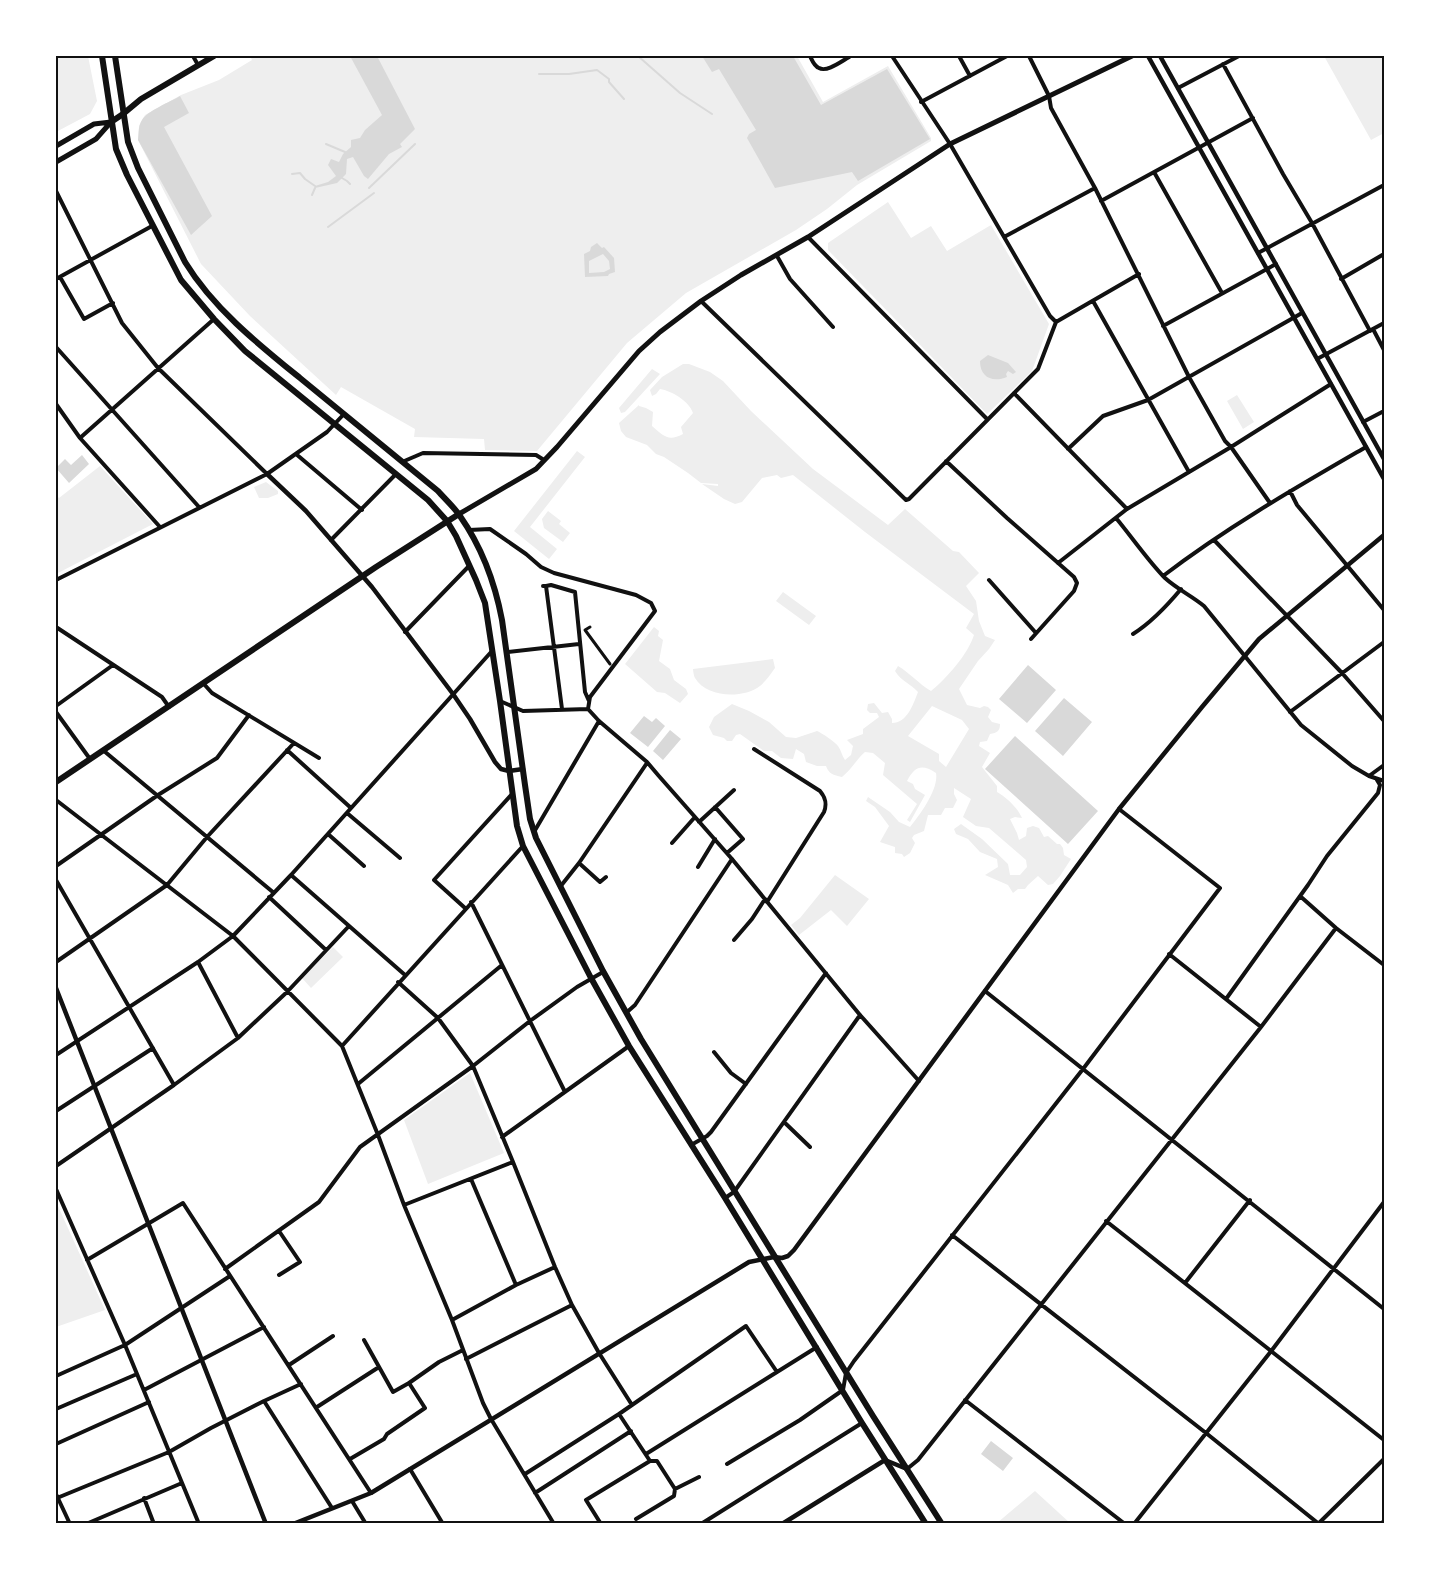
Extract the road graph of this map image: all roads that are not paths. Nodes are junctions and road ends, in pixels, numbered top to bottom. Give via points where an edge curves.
1 (102, 56) edge
2 (115, 56) edge
3 (193, 56) edge
4 (214, 56) edge
5 (810, 56) edge
6 (851, 56) edge
7 (892, 56) edge
8 (959, 56) edge
9 (1007, 56) edge
10 (1029, 56) edge
11 (1132, 56) edge
12 (1148, 56) edge
13 (1160, 56) edge
14 (1239, 56) edge
15 (1223, 64) junction
16 (198, 65) junction
17 (970, 76) junction
18 (1178, 88) junction
19 (1049, 96) junction
20 (921, 102) junction
21 (123, 114) junction
22 (1253, 118) junction
23 (111, 122) junction
24 (1208, 143) junction
25 (950, 144) junction
26 (56, 146) edge
27 (1199, 147) junction
28 (56, 162) edge
29 (1154, 172) junction
30 (1384, 185) edge
31 (1095, 188) junction
32 (56, 191) edge
33 (1101, 201) junction
34 (1312, 223) junction
35 (152, 226) junction
36 (808, 237) junction
37 (1004, 237) junction
38 (1267, 248) junction
39 (1258, 253) junction
40 (1384, 254) edge
41 (777, 256) junction
42 (90, 260) junction
43 (1275, 264) junction
44 (1267, 268) junction
45 (1139, 274) junction
46 (58, 278) edge
47 (1341, 279) junction
48 (1222, 293) junction
49 (701, 301) junction
50 (1093, 301) junction
51 (113, 303) junction
52 (1302, 313) junction
53 (1294, 317) junction
54 (214, 319) junction
55 (1056, 322) junction
56 (1384, 323) edge
57 (1163, 326) junction
58 (832, 327) dead end
59 (1371, 330) junction
60 (56, 347) edge
61 (1384, 350) edge
62 (1326, 354) junction
63 (1317, 359) junction
64 (158, 368) junction
65 (1189, 377) junction
66 (1331, 384) junction
67 (1014, 393) junction
68 (1148, 400) junction
69 (56, 404) edge
70 (111, 410) junction
71 (1384, 411) edge
72 (344, 414) junction
73 (987, 419) junction
74 (1364, 422) junction
75 (335, 424) junction
76 (80, 438) junction
77 (1231, 447) junction
78 (1366, 447) junction
79 (1068, 448) junction
80 (296, 454) junction
81 (1384, 459) edge
82 (544, 461) junction
83 (946, 461) junction
84 (402, 462) junction
85 (1189, 472) junction
86 (267, 474) junction
87 (396, 474) junction
88 (1384, 479) edge
89 (1290, 491) junction
90 (1270, 503) junction
91 (199, 507) junction
92 (1126, 509) junction
93 (362, 510) junction
94 (459, 514) junction
95 (1116, 518) junction
96 (447, 521) junction
97 (160, 527) junction
98 (469, 530) junction
99 (1384, 535) edge
100 (1214, 540) junction
101 (331, 541) junction
102 (1058, 563) junction
103 (470, 565) junction
104 (1347, 566) junction
105 (363, 576) junction
106 (1163, 576) junction
107 (56, 580) edge
108 (989, 580) dead end
109 (1180, 589) junction
110 (1384, 610) edge
111 (1287, 615) junction
112 (56, 627) edge
113 (590, 627) dead end
114 (405, 632) junction
115 (1036, 633) junction
116 (1133, 634) dead end
117 (1030, 639) dead end
118 (1384, 642) edge
119 (579, 644) junction
120 (554, 647) junction
121 (493, 651) junction
122 (507, 652) junction
123 (1244, 656) junction
124 (610, 664) dead end
125 (113, 665) junction
126 (1342, 673) junction
127 (203, 683) junction
128 (453, 694) junction
129 (500, 701) junction
130 (589, 702) junction
131 (56, 706) edge
132 (169, 706) junction
133 (515, 706) junction
134 (588, 708) junction
135 (562, 709) junction
136 (56, 712) edge
137 (1290, 712) junction
138 (249, 715) junction
139 (1384, 721) edge
140 (598, 722) junction
141 (294, 743) junction
142 (754, 749) dead end
143 (103, 750) junction
144 (287, 750) junction
145 (319, 758) dead end
146 (90, 759) junction
147 (647, 762) junction
148 (1384, 765) edge
149 (523, 769) junction
150 (509, 771) junction
151 (1369, 776) junction
152 (1376, 779) junction
153 (1384, 781) edge
154 (56, 782) edge
155 (734, 790) dead end
156 (512, 794) junction
157 (158, 795) junction
158 (56, 800) edge
159 (715, 807) junction
160 (352, 808) junction
161 (1119, 809) junction
162 (347, 813) junction
163 (695, 817) junction
164 (699, 822) junction
165 (534, 832) junction
166 (100, 834) junction
167 (328, 834) junction
168 (207, 837) junction
169 (715, 839) junction
170 (672, 843) dead end
171 (522, 846) junction
172 (727, 853) junction
173 (400, 858) dead end
174 (732, 859) junction
175 (579, 863) junction
176 (56, 866) edge
177 (364, 866) dead end
178 (698, 867) dead end
179 (291, 875) junction
180 (606, 877) dead end
181 (56, 880) edge
182 (167, 885) junction
183 (560, 888) junction
184 (274, 892) junction
185 (1300, 896) junction
186 (269, 897) junction
187 (766, 901) junction
188 (471, 902) junction
189 (465, 908) junction
190 (349, 926) junction
191 (1336, 928) junction
192 (233, 936) junction
193 (91, 939) junction
194 (734, 939) dead end
195 (326, 950) junction
196 (1169, 954) junction
197 (56, 962) edge
198 (198, 962) junction
199 (502, 965) junction
200 (1384, 965) edge
201 (603, 971) junction
202 (826, 973) junction
203 (405, 975) junction
204 (591, 978) junction
205 (398, 982) junction
206 (56, 988) edge
207 (986, 991) junction
208 (287, 992) junction
209 (1226, 999) junction
210 (62, 1004) junction
211 (130, 1007) junction
212 (56, 1009) edge
213 (626, 1013) junction
214 (860, 1015) junction
215 (438, 1018) junction
216 (530, 1021) junction
217 (1261, 1027) junction
218 (238, 1038) junction
219 (76, 1041) junction
220 (342, 1046) junction
221 (629, 1046) junction
222 (153, 1048) junction
223 (714, 1052) dead end
224 (56, 1055) edge
225 (472, 1066) junction
226 (1083, 1069) junction
227 (919, 1081) junction
228 (174, 1084) junction
229 (358, 1084) junction
230 (746, 1084) junction
231 (94, 1086) junction
232 (565, 1092) junction
233 (56, 1111) edge
234 (784, 1122) junction
235 (110, 1128) junction
236 (378, 1135) junction
237 (502, 1137) junction
238 (702, 1139) junction
239 (1172, 1140) junction
240 (691, 1145) junction
241 (810, 1147) dead end
242 (513, 1162) junction
243 (56, 1166) edge
244 (471, 1179) junction
245 (56, 1189) edge
246 (734, 1192) junction
247 (725, 1198) junction
248 (1250, 1200) junction
249 (1384, 1202) edge
250 (404, 1205) junction
251 (1106, 1221) junction
252 (148, 1225) junction
253 (279, 1230) junction
254 (952, 1235) junction
255 (774, 1257) junction
256 (761, 1259) junction
257 (87, 1260) junction
258 (555, 1267) junction
259 (1334, 1268) junction
260 (225, 1269) junction
261 (279, 1275) dead end
262 (230, 1276) junction
263 (1185, 1283) junction
264 (516, 1285) junction
265 (572, 1305) junction
266 (1040, 1305) junction
267 (181, 1309) junction
268 (1384, 1309) edge
269 (453, 1320) junction
270 (264, 1327) junction
271 (333, 1336) dead end
272 (364, 1340) dead end
273 (125, 1345) junction
274 (817, 1347) junction
275 (463, 1350) junction
276 (1272, 1350) junction
277 (599, 1353) junction
278 (466, 1359) junction
279 (201, 1360) junction
280 (289, 1365) junction
281 (379, 1367) junction
282 (777, 1372) junction
283 (846, 1373) junction
284 (137, 1374) junction
285 (56, 1376) edge
286 (409, 1383) junction
287 (301, 1384) junction
288 (144, 1390) junction
289 (843, 1390) junction
290 (965, 1400) junction
291 (264, 1401) junction
292 (149, 1402) junction
293 (632, 1405) junction
294 (316, 1407) junction
295 (56, 1410) edge
296 (619, 1414) junction
297 (491, 1419) junction
298 (225, 1421) junction
299 (862, 1423) junction
300 (631, 1431) junction
301 (1206, 1433) junction
302 (1384, 1440) edge
303 (56, 1444) edge
304 (169, 1452) junction
305 (646, 1454) junction
306 (1384, 1459) edge
307 (350, 1460) junction
308 (885, 1460) junction
309 (650, 1461) junction
310 (727, 1464) dead end
311 (410, 1469) junction
312 (907, 1469) junction
313 (525, 1474) junction
314 (699, 1477) dead end
315 (182, 1483) junction
316 (675, 1489) junction
317 (371, 1492) junction
318 (536, 1493) junction
319 (56, 1496) edge
320 (144, 1498) junction
321 (352, 1501) junction
322 (332, 1508) junction
323 (636, 1519) dead end
324 (1319, 1523) edge
325 (70, 1524) edge
326 (86, 1524) edge
327 (154, 1524) edge
328 (199, 1524) edge
329 (266, 1524) edge
330 (294, 1524) edge
331 (366, 1524) edge
332 (443, 1524) edge
333 (554, 1524) edge
334 (601, 1524) edge
335 (701, 1524) edge
336 (782, 1524) edge
337 (926, 1524) edge
338 (942, 1524) edge
339 (1125, 1524) edge
340 (1134, 1524) edge

1 - 23 main road
2 - 21 main road
3 - 16 street
4 - 16 main road
5 - 6 street via 821,69
7 - 20 street
8 - 17 street
9 - 17 street
10 - 19 street
11 - 19 main road
12 - 27 street
13 - 18 street
14 - 15 street
15 - 18 street
15 - 22 street
16 - 21 main road
17 - 20 street
18 - 24 street
19 - 25 main road
19 - 31 street via 1051,108
20 - 25 street
21 - 23 main road
21 - 72 main road via 138,168 192,273 253,339
22 - 24 street
22 - 34 street
23 - 26 main road via 94,124
23 - 28 main road via 96,139
23 - 35 main road via 116,149
24 - 27 street
24 - 38 street
25 - 36 main road
25 - 37 street
27 - 29 street
27 - 39 street
29 - 33 street
29 - 48 street
30 - 34 street
31 - 33 street
31 - 37 street
32 - 42 street
33 - 45 street
34 - 38 street
34 - 47 street
35 - 42 street
35 - 54 main road via 181,280
36 - 41 main road
36 - 73 street
37 - 55 street
38 - 39 street
38 - 43 street
39 - 44 street
40 - 47 street
41 - 49 main road
41 - 58 street via 790,279
42 - 46 street
42 - 51 street
43 - 44 street
43 - 52 street
44 - 48 street
44 - 53 street
45 - 50 street
45 - 57 street
46 - 51 street via 84,320
47 - 59 street
48 - 57 street
49 - 82 main road via 639,351
49 - 83 street via 906,500
50 - 55 street
50 - 68 street
51 - 64 street via 122,323
52 - 53 street
52 - 62 street
53 - 63 street
53 - 65 street
54 - 64 street
54 - 75 main road via 245,351
55 - 67 street via 1038,369
56 - 59 street
57 - 65 street
59 - 61 street
59 - 62 street
60 - 70 street
62 - 63 street
62 - 74 street
63 - 66 street
64 - 70 street
64 - 86 street
65 - 68 street
65 - 77 street
66 - 77 street
66 - 78 street
67 - 73 street
67 - 79 street
68 - 79 street via 1103,416
68 - 85 street
69 - 76 street
70 - 76 street
70 - 91 street
71 - 74 street
72 - 75 street
72 - 84 main road
73 - 83 street
74 - 81 street
75 - 80 street
75 - 87 main road
76 - 97 street
77 - 85 street
77 - 90 street
78 - 88 street
78 - 89 street
79 - 92 street
80 - 86 street
80 - 93 street
82 - 84 street via 536,455 423,453
82 - 94 main road via 525,477
83 - 102 street
84 - 94 main road
85 - 92 street
86 - 91 street
86 - 101 street
87 - 93 street
87 - 96 main road
89 - 90 street
89 - 104 street
90 - 100 street
91 - 97 street
92 - 95 street
93 - 101 street
94 - 96 main road
94 - 98 main road
95 - 102 street
95 - 106 street
96 - 103 main road
96 - 105 main road
97 - 107 street
98 - 122 main road via 496,592
98 - 130 street via 490,529 554,573 636,595 651,603 655,611
99 - 104 street
100 - 106 street
100 - 111 street
101 - 105 street
102 - 115 street via 1077,583
103 - 114 street
103 - 121 main road via 485,603
104 - 110 street
104 - 111 street
105 - 114 street
105 - 127 main road
106 - 109 street
108 - 115 street
109 - 116 street
109 - 123 street via 1204,606
111 - 123 street
111 - 126 street
112 - 125 street
113 - 124 street via 585,630
114 - 128 street
115 - 117 street
118 - 126 street
119 - 120 street
119 - 120 street via 575,592 551,585 544,586
119 - 130 street
120 - 122 street
120 - 135 street
121 - 128 street
121 - 129 main road
122 - 133 main road
123 - 137 street
123 - 161 street
125 - 131 street
125 - 132 street via 162,697
126 - 137 street
126 - 139 street
127 - 132 main road
127 - 138 street via 212,693
128 - 150 street via 495,762
128 - 160 street
129 - 133 street
129 - 150 main road
130 - 134 street
132 - 143 main road
133 - 135 street via 523,711
133 - 149 main road
134 - 135 street
134 - 140 street
136 - 146 street
137 - 151 street via 1301,725
138 - 141 street
138 - 157 street via 217,758
140 - 147 street
140 - 165 street
141 - 144 street
141 - 145 street
142 - 187 street via 820,791 826,802 824,812
143 - 146 main road
143 - 157 street
144 - 160 street
144 - 168 street
146 - 154 main road
147 - 163 street
147 - 175 street
148 - 151 street
149 - 150 street
149 - 165 main road
150 - 156 main road
151 - 152 street
152 - 153 street
152 - 185 street via 1380,785 1378,793 1326,856
155 - 159 street
156 - 171 main road
156 - 189 street via 434,880
157 - 166 street
157 - 168 street
158 - 166 street
159 - 164 street
159 - 172 street via 743,839
160 - 162 street
161 - 196 street via 1220,888
161 - 207 street
162 - 167 street
162 - 173 street
163 - 164 street
163 - 170 street
164 - 169 street
165 - 183 main road
166 - 176 street
166 - 182 street
167 - 177 street
167 - 179 street
168 - 182 street
168 - 184 street
169 - 172 street
169 - 178 street
171 - 188 street
171 - 204 main road
172 - 174 street
174 - 187 street
174 - 213 street
175 - 180 street via 600,882
175 - 183 street
179 - 184 street
179 - 190 street
181 - 193 street
182 - 192 street
182 - 193 street
183 - 201 main road
184 - 186 street
185 - 191 street
185 - 209 street
186 - 192 street
186 - 195 street
187 - 194 street
187 - 202 street
188 - 189 street
188 - 199 street
189 - 203 street
190 - 195 street
190 - 203 street
191 - 200 street
191 - 217 street
192 - 198 street
192 - 208 street
193 - 197 street
193 - 211 street
195 - 208 street
196 - 209 street
196 - 226 street
198 - 211 street
198 - 218 street
199 - 215 street
199 - 216 street
201 - 204 street
201 - 213 main road
202 - 214 street
202 - 230 street
203 - 205 street
204 - 216 street
204 - 221 main road
205 - 215 street
205 - 220 street
206 - 210 street
207 - 226 street
207 - 227 street
208 - 218 street
208 - 220 street
209 - 217 street
210 - 212 street
210 - 219 street
211 - 219 street
211 - 222 street
213 - 238 main road
214 - 227 street
214 - 234 street
215 - 225 street
215 - 229 street
216 - 225 street
216 - 232 street
217 - 239 street
218 - 228 street
219 - 224 street
219 - 231 street
220 - 229 street
221 - 232 street
221 - 240 main road
222 - 228 street
222 - 231 street
223 - 230 street
225 - 236 street
225 - 237 street
226 - 239 street
226 - 254 street
227 - 255 street via 794,1250 788,1256
228 - 235 street
229 - 236 street
230 - 238 street
231 - 233 street
231 - 235 street
232 - 237 street
234 - 241 street
234 - 246 street
235 - 243 street
235 - 252 street
236 - 250 street
236 - 253 street via 360,1147 319,1202
237 - 242 street
238 - 240 street
238 - 246 main road
239 - 248 street
239 - 251 street
240 - 247 main road
242 - 244 street
242 - 258 street
244 - 250 street
244 - 264 street
245 - 257 street
246 - 247 street
246 - 255 main road
247 - 256 main road
248 - 259 street
248 - 263 street
249 - 259 street
250 - 269 street
251 - 263 street
251 - 266 street
252 - 257 street
252 - 260 street via 183,1203
252 - 267 street
253 - 260 street
253 - 261 street via 300,1262
254 - 266 street
254 - 283 street
255 - 256 street
255 - 283 main road
256 - 274 main road
256 - 277 street via 749,1262
257 - 273 street
258 - 264 street
258 - 265 street
259 - 268 street
259 - 276 street
260 - 262 street
262 - 267 street
262 - 270 street
263 - 276 street
264 - 269 street
265 - 277 street
265 - 278 street
266 - 290 street
266 - 301 street
267 - 273 street
267 - 279 street
269 - 275 street
270 - 279 street
270 - 280 street
271 - 280 street
272 - 281 street
273 - 284 street
273 - 285 street
274 - 282 street
274 - 289 main road
275 - 278 street
275 - 286 street
276 - 301 street
276 - 302 street
277 - 293 street
277 - 297 street
278 - 297 street
279 - 288 street
279 - 298 street
280 - 287 street
281 - 286 street via 393,1392
281 - 294 street
282 - 293 street via 746,1326
282 - 305 street
283 - 289 street
283 - 312 main road
284 - 288 street
284 - 295 street
286 - 307 street via 425,1408
287 - 291 street
287 - 294 street
288 - 292 street
289 - 299 main road
289 - 310 street
290 - 312 street
290 - 339 street
291 - 298 street
291 - 322 street
292 - 303 street
292 - 304 street
293 - 296 street
294 - 307 street
296 - 300 street
296 - 313 street
297 - 311 street
297 - 313 street
298 - 304 street
298 - 329 street
299 - 308 main road
299 - 335 street
300 - 305 street
300 - 318 street
301 - 324 street
301 - 340 street
304 - 315 street
304 - 319 street
305 - 309 street
306 - 324 street
307 - 317 street
308 - 312 street
308 - 336 street
308 - 337 main road
309 - 316 street via 657,1461
309 - 334 street via 586,1500
311 - 317 street
311 - 332 street
312 - 338 main road
313 - 318 street
314 - 316 street
315 - 320 street
315 - 328 street
316 - 323 street via 674,1496
317 - 321 street
318 - 333 street
319 - 325 street
320 - 326 street
320 - 327 street
321 - 322 street
321 - 331 street
322 - 330 street

